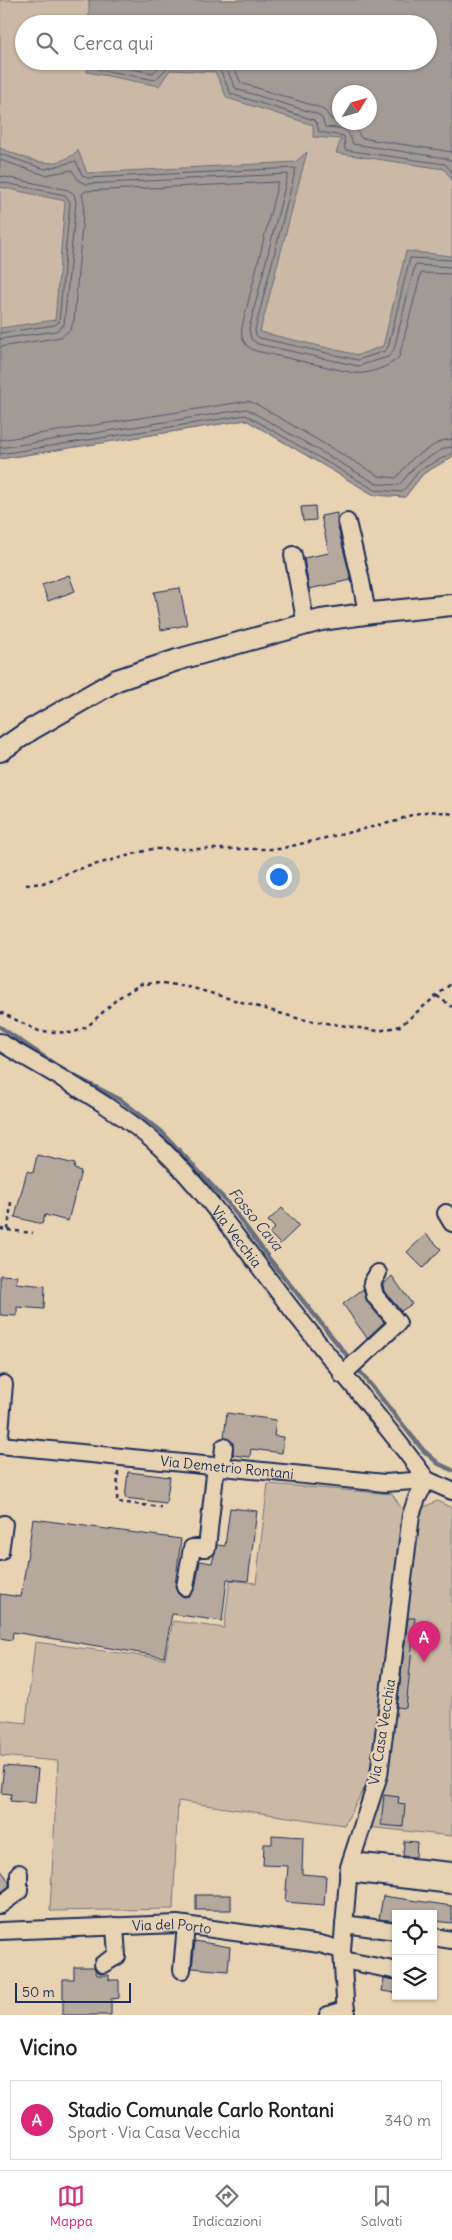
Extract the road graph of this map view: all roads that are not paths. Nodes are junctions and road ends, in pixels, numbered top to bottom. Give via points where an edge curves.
1 (347, 522) dead end
2 (293, 555) dead end
3 (452, 605) edge
4 (366, 613) junction
5 (306, 625) junction
6 (0, 751) edge
7 (0, 1042) edge
8 (378, 1273) dead end
9 (351, 1367) junction
10 (4, 1384) dead end
11 (0, 1433) edge
12 (0, 1445) edge
13 (224, 1446) dead end
14 (219, 1465) junction
15 (427, 1480) junction
16 (452, 1491) edge
17 (4, 1524) dead end
18 (0, 1552) edge
19 (185, 1587) dead end
20 (349, 1867) junction
21 (452, 1871) edge
22 (19, 1873) dead end
23 (452, 1885) edge
24 (0, 1905) edge
25 (344, 1924) junction
26 (186, 1925) junction
27 (115, 1926) junction
28 (0, 1931) edge
29 (392, 1931) edge
30 (437, 1938) edge
31 (452, 1940) edge
32 (342, 1955) junction
33 (104, 1964) dead end
34 (182, 1970) dead end
35 (392, 1970) edge
36 (346, 2012) edge
37 (328, 2015) edge

1 - 4 street
2 - 5 street
3 - 4 main road
4 - 5 main road
5 - 6 main road via 117,680
7 - 9 street, Via Vecchia via 112,1110 163,1150
8 - 9 street via 372,1283 376,1296 398,1323
9 - 15 street, Via Vecchia
10 - 11 street
12 - 14 street, Via Demetrio Rontani
13 - 14 street
14 - 15 street, Via Demetrio Rontani via 385,1483
14 - 19 street via 207,1548 192,1548
15 - 16 street, Via Demetrio Rontani
15 - 20 street, Via Casa Vecchia via 416,1498 411,1516 379,1775
17 - 18 street
20 - 21 street
20 - 23 street
20 - 25 street, Via Casa Vecchia
22 - 24 street via 19,1891
25 - 29 street
25 - 32 street, Via Casa Vecchia
26 - 27 street, Via del Porto
26 - 32 street, Via del Porto via 320,1944
26 - 34 street
27 - 28 street, Via del Porto
27 - 33 street via 117,1956
30 - 31 street
32 - 35 street, Via del Porto
32 - 36 street, Via Casa Vecchia
36 - 37 street

